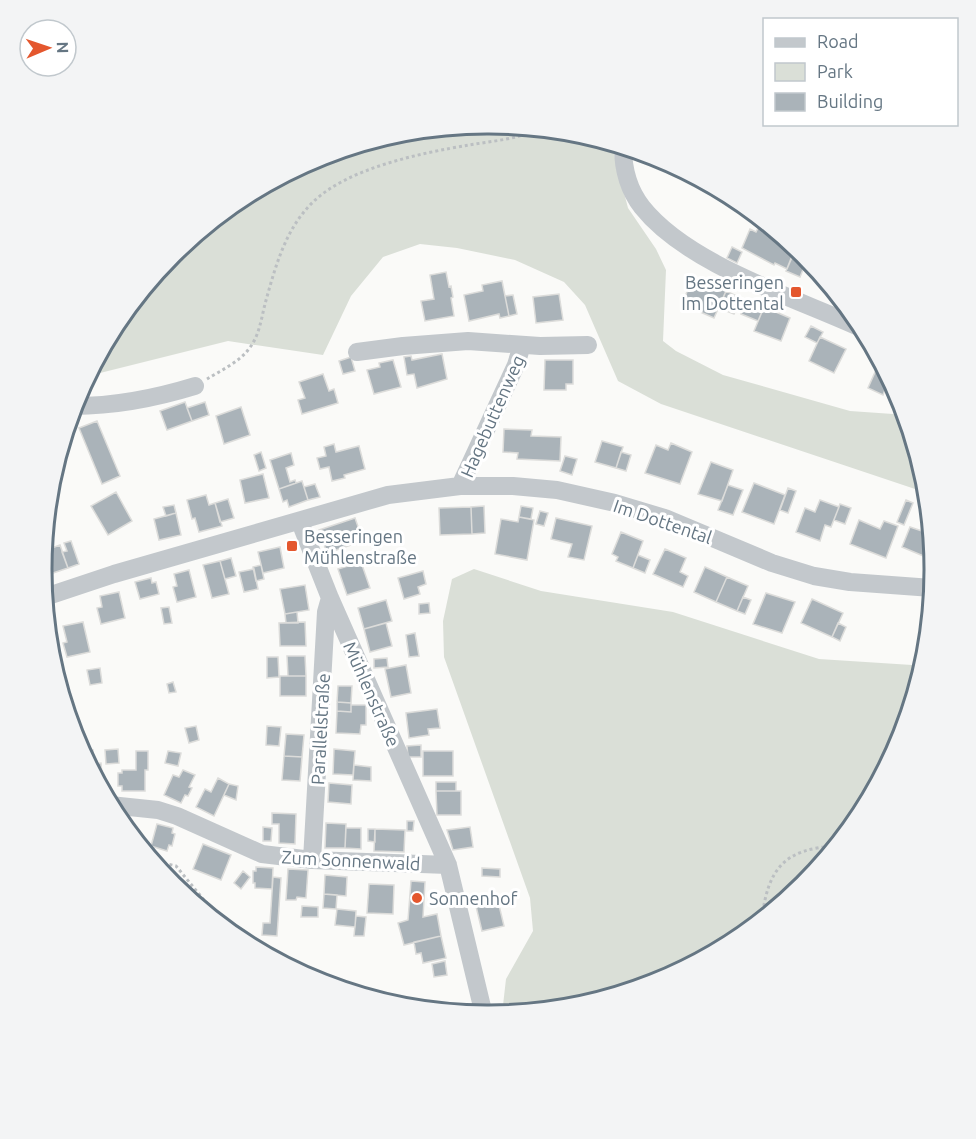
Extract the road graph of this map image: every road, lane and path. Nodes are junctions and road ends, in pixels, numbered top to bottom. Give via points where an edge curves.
1 (522, 136) edge
2 (624, 156) edge
3 (846, 322) edge
4 (522, 345) junction
5 (588, 345) dead end
6 (357, 352) dead end
7 (195, 386) joint
8 (85, 405) edge
9 (460, 486) junction
10 (300, 522) junction
11 (923, 588) edge
12 (53, 594) edge
13 (330, 598) junction
14 (123, 806) edge
15 (823, 848) edge
16 (312, 860) junction
17 (168, 864) edge
18 (447, 865) junction
19 (202, 898) edge
20 (765, 905) edge
21 (480, 1005) edge

1 - 7 path via 390,162 339,183 313,202 291,231 247,352
2 - 3 street via 625,176 642,206 687,247 769,289
4 - 5 street, Hagebuttenweg
4 - 6 street, Hagebuttenweg via 468,341
4 - 9 street, Hagebuttenweg
7 - 8 street via 118,404
9 - 10 street, Im Dottental via 388,495
9 - 11 street, Im Dottental via 557,490 665,518 772,563 814,576
10 - 12 street
10 - 13 street, Mühlenstraße
13 - 16 street, Parallelstraße via 326,612
13 - 18 street, Mühlenstraße
14 - 16 street, Zum Sonnenwald via 168,813 262,854
15 - 20 path via 802,852 781,863 770,882
16 - 18 street, Zum Sonnenwald
17 - 19 path via 176,866
18 - 21 street, Zum Sonnenwald

